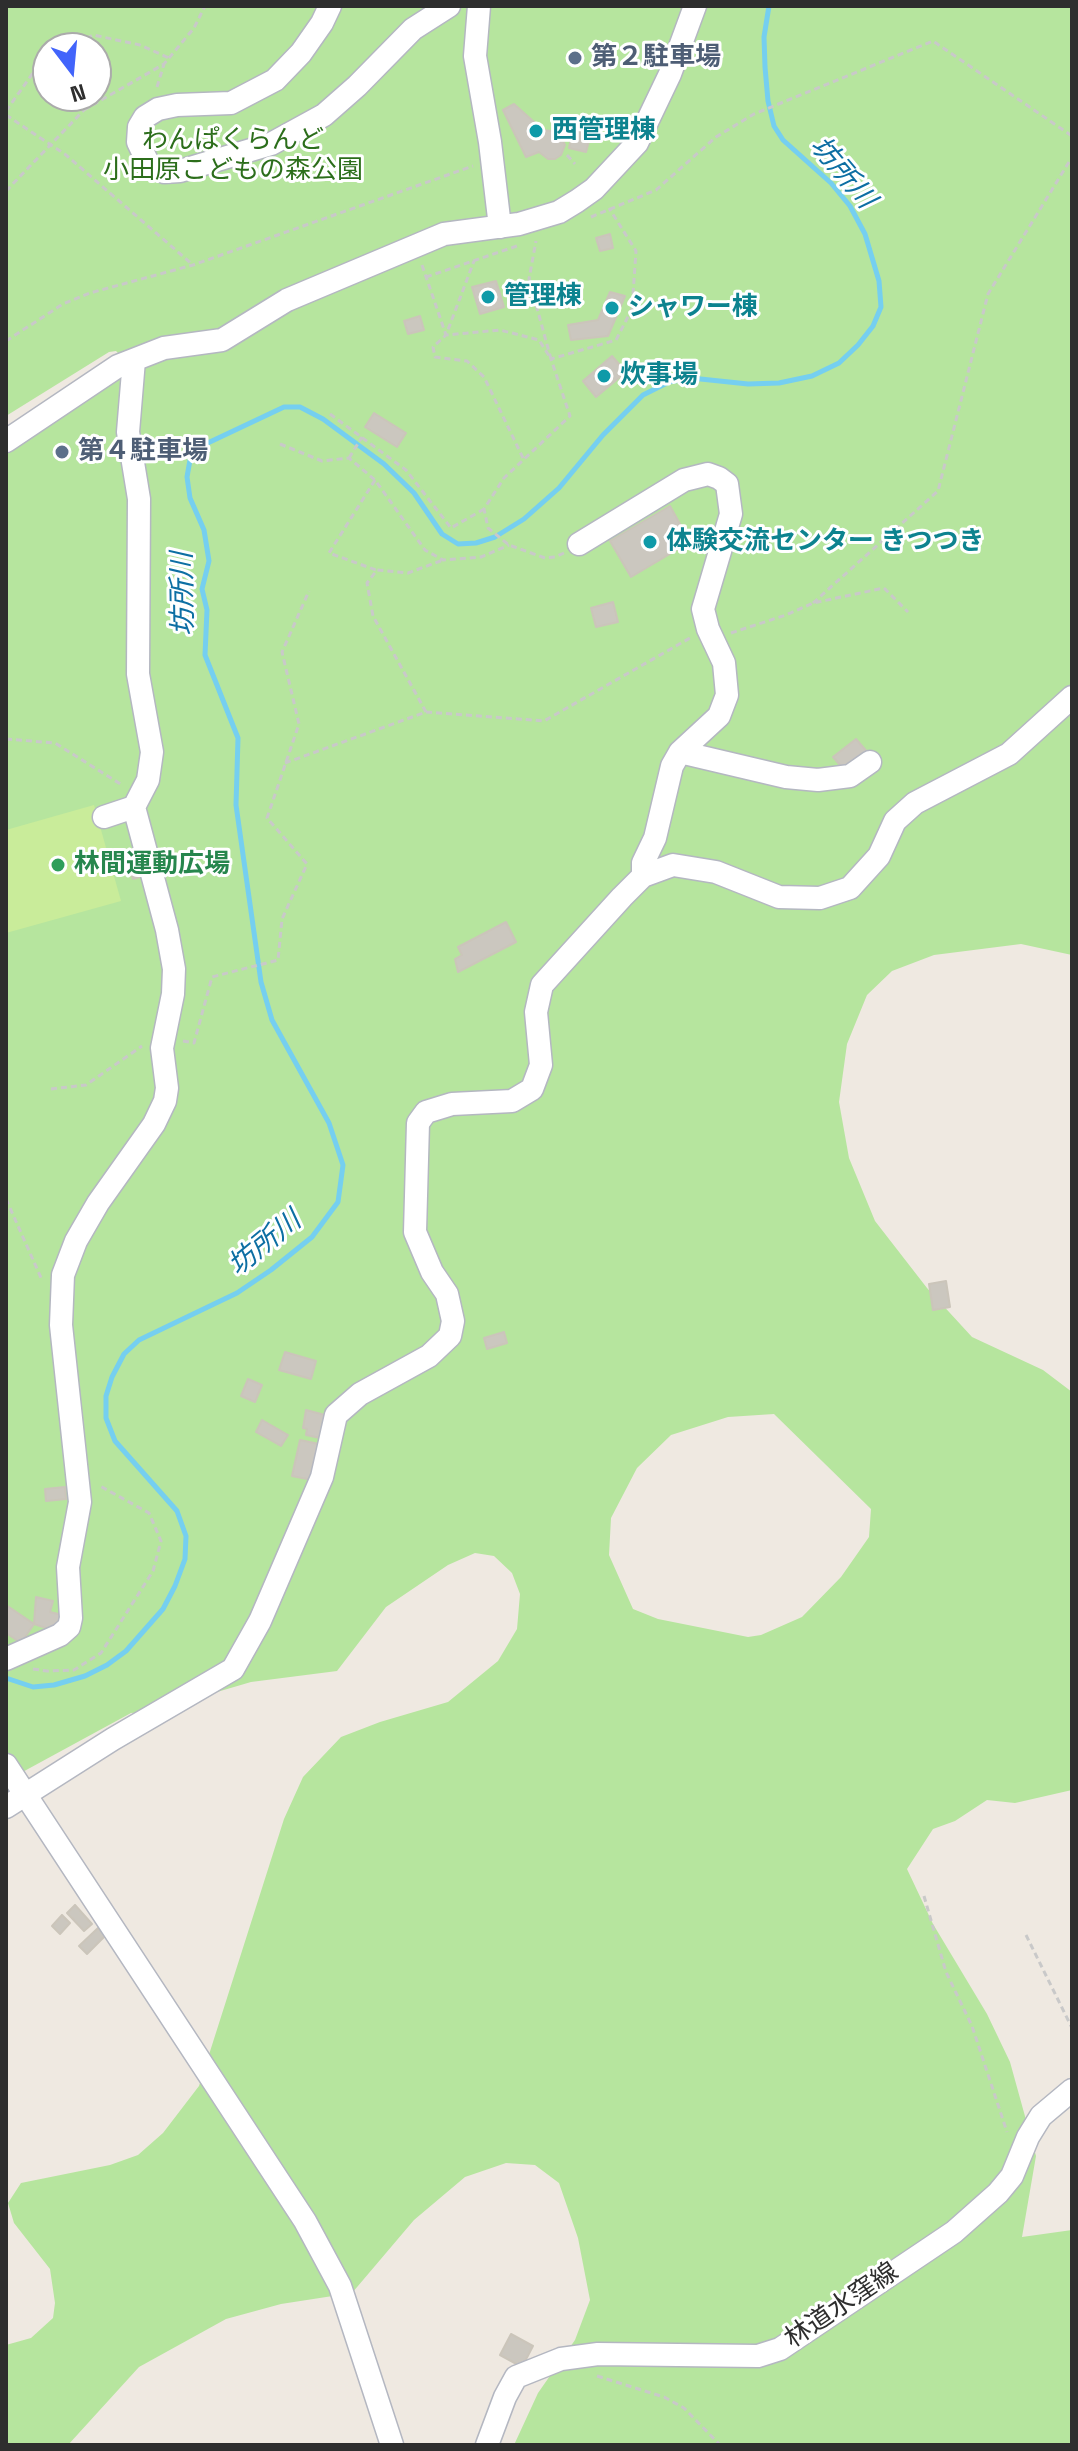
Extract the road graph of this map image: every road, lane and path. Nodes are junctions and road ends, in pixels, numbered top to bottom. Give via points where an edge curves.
1 (205, 6) edge
2 (330, 6) edge
3 (449, 6) edge
4 (479, 6) edge
5 (695, 6) edge
6 (112, 39) edge
7 (169, 58) junction
8 (32, 75) edge
9 (6, 113) edge
10 (1072, 136) edge
11 (567, 155) dead end
12 (1072, 157) edge
13 (492, 159) junction
14 (575, 164) dead end
15 (6, 191) edge
16 (500, 227) junction
17 (536, 241) dead end
18 (415, 247) junction
19 (475, 259) dead end
20 (193, 265) junction
21 (446, 335) junction
22 (6, 341) edge
23 (551, 359) junction
24 (134, 360) junction
25 (330, 414) dead end
26 (362, 437) junction
27 (6, 441) edge
28 (280, 444) dead end
29 (349, 458) junction
30 (523, 459) junction
31 (375, 480) junction
32 (484, 509) junction
33 (579, 544) joint
34 (509, 545) junction
35 (443, 560) junction
36 (377, 570) junction
37 (309, 591) dead end
38 (813, 603) junction
39 (908, 612) dead end
40 (710, 634) junction
41 (1072, 697) edge
42 (426, 712) junction
43 (6, 739) edge
44 (680, 752) junction
45 (870, 762) dead end
46 (285, 763) junction
47 (136, 802) junction
48 (104, 817) dead end
49 (643, 876) junction
50 (163, 1037) junction
51 (51, 1089) dead end
52 (6, 1199) edge
53 (43, 1284) dead end
54 (78, 1476) junction
55 (10, 1657) edge
56 (6, 1765) edge
57 (25, 1794) junction
58 (6, 1807) edge
59 (924, 1896) dead end
60 (1026, 1935) dead end
61 (1072, 2028) edge
62 (1072, 2090) edge
63 (1017, 2163) junction
64 (589, 2373) dead end
65 (392, 2445) edge
66 (487, 2445) edge
67 (720, 2445) edge

1 - 7 path
2 - 3 street via 301,53 275,80 231,103 177,105 145,117 138,142 149,165 164,172 180,171 271,144 324,115 413,29
4 - 13 street via 475,56
5 - 16 street via 649,121 619,165 559,212
6 - 7 path
7 - 15 path, bridge via 84,110
8 - 9 path
9 - 20 path via 66,155
10 - 23 path via 933,41 754,114 716,137 656,190 609,208 636,251 632,309 616,340
11 - 14 path
12 - 38 path via 988,294 938,491
13 - 16 street
13 - 20 path
16 - 18 street via 444,234
17 - 23 path via 529,279
18 - 21 path
18 - 24 street via 287,300 222,340 164,348
19 - 21 path
20 - 22 path via 90,293
21 - 23 path via 500,330 539,340
21 - 30 path via 433,347 435,357 467,361 484,377
23 - 30 path via 570,416
24 - 27 street
24 - 47 street via 128,432 139,499 138,674 152,752 148,780
25 - 26 path
26 - 29 path
26 - 32 path via 406,470 451,528
28 - 29 path via 322,461
29 - 31 path
30 - 32 path
31 - 35 path via 425,550
31 - 36 path via 329,553
32 - 34 path via 488,528
33 - 34 path via 545,558
33 - 40 street via 684,480 708,474 719,478 727,484 731,514 703,609
34 - 35 path via 481,557
35 - 36 path via 408,573
36 - 42 path via 367,583 373,616
37 - 46 path via 282,652 299,724
38 - 39 path via 884,588
38 - 40 path
40 - 42 path via 544,721
40 - 44 street via 724,663 724,707
41 - 49 street via 1009,754 915,803 895,821 879,856 850,888 820,898 779,897 692,867 673,865
42 - 46 path
43 - 47 path via 55,743
44 - 45 street via 818,780 850,776
44 - 49 street via 669,774
46 - 50 path via 267,818 307,864 282,919 278,960 212,977 194,1043
47 - 48 street
47 - 50 street via 174,969
49 - 57 street via 542,985 536,1012 541,1065 532,1089 512,1101 452,1104 426,1112 418,1123 415,1232 447,1294 453,1321 450,1336 429,1356 360,1394 336,1415 322,1477 260,1621 233,1669
50 - 51 path via 86,1085
50 - 54 street via 165,1101 98,1203 63,1275 61,1325
52 - 53 path
54 - 55 street via 80,1502 68,1567 69,1627
54 - 55 path via 149,1513 161,1541 153,1571 101,1653 74,1670 23,1667
56 - 57 street
57 - 58 street
57 - 65 street via 305,2221 340,2286
59 - 63 path via 946,1972 972,2026
60 - 61 path
62 - 63 street, 林道水窪線 via 1041,2116
63 - 66 street, 林道水窪線 via 998,2193 954,2232 780,2349 745,2356 598,2354 561,2359 516,2377
64 - 67 path via 664,2397 684,2408

